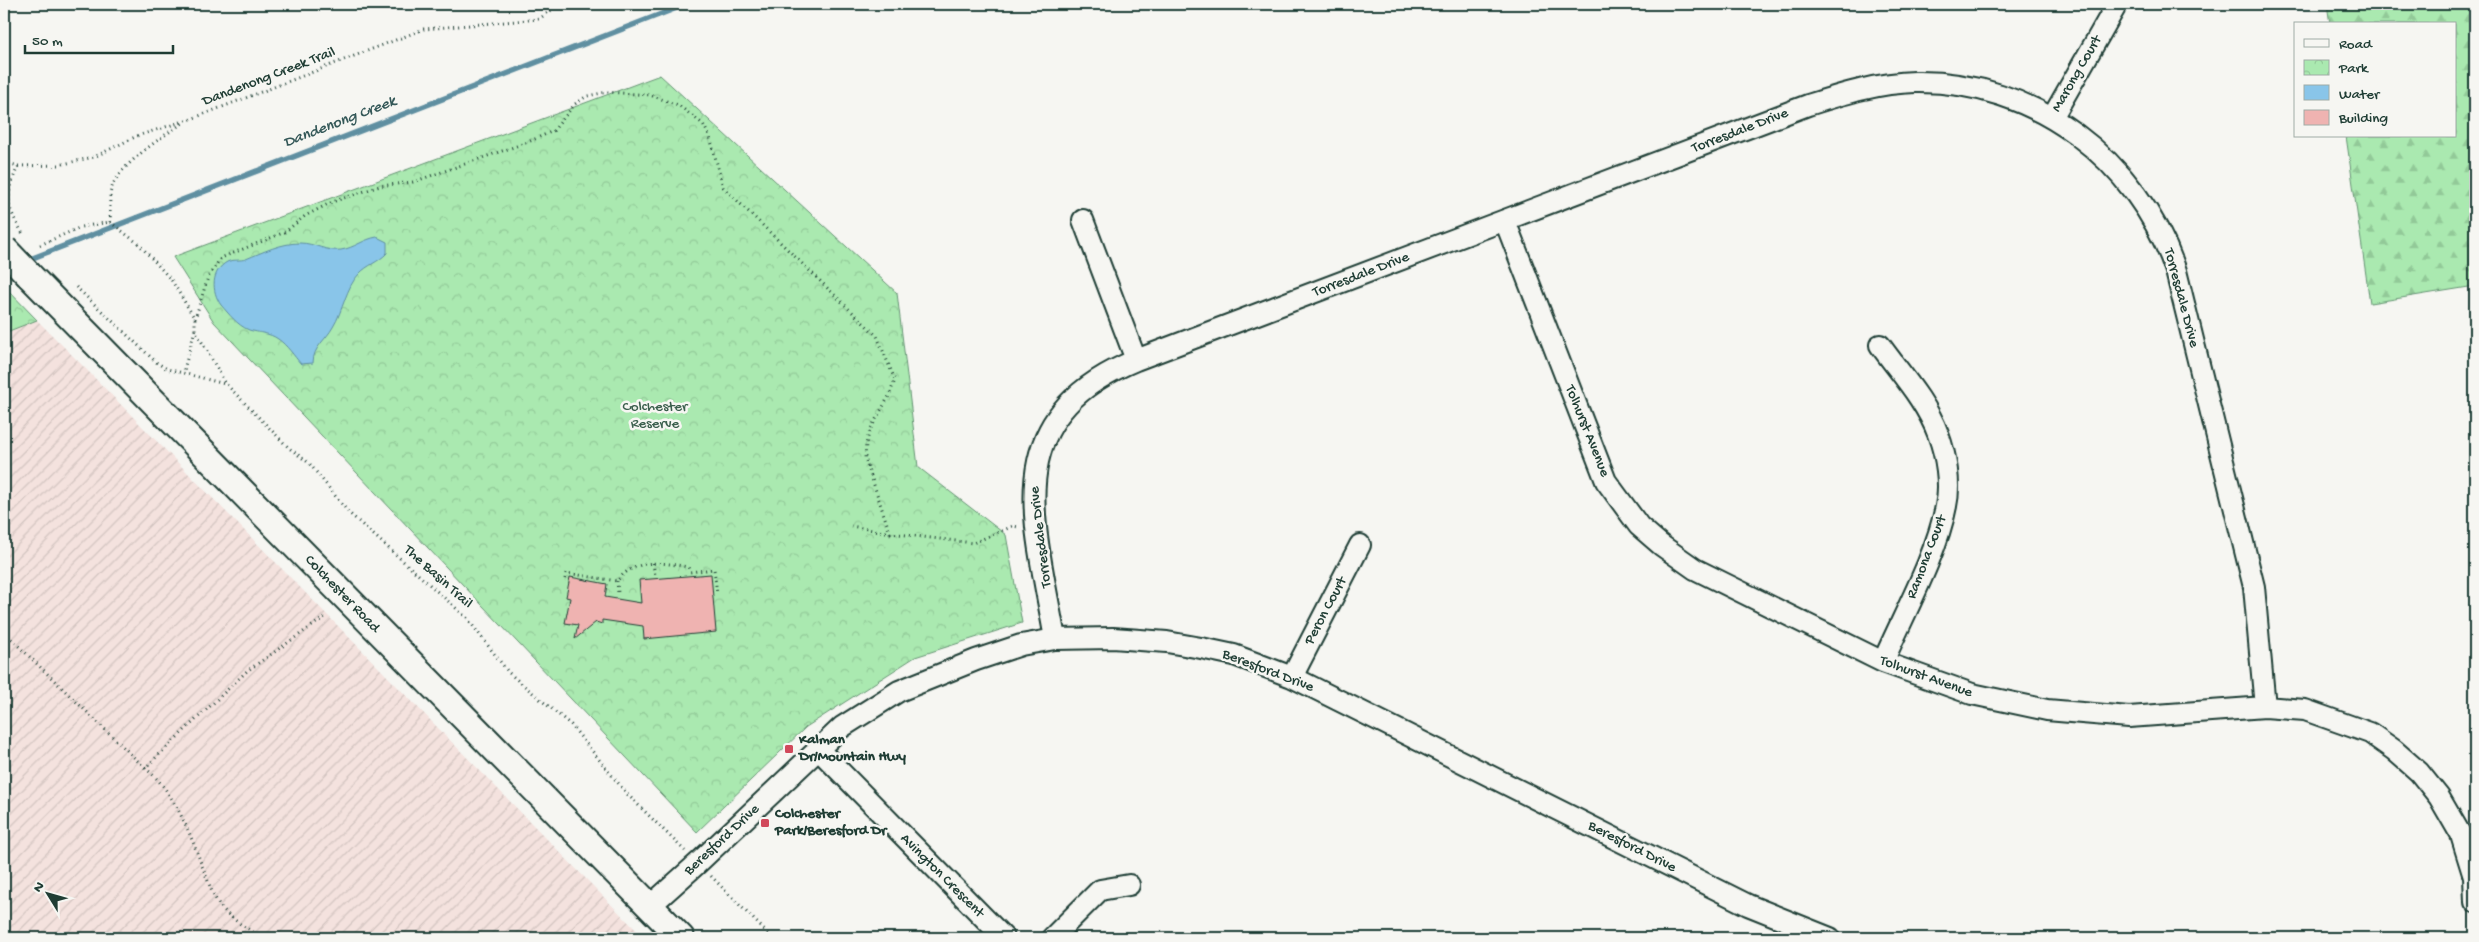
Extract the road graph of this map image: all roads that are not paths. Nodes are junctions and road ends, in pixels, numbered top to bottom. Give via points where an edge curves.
1 (2117, 4) edge
2 (2052, 118) junction
3 (1083, 220) dead end
4 (1505, 221) junction
5 (14, 243) edge
6 (1880, 345) dead end
7 (1136, 360) junction
8 (1360, 545) dead end
9 (1055, 639) junction
10 (1883, 662) junction
11 (1292, 676) junction
12 (2266, 707) junction
13 (818, 749) junction
14 (1129, 885) dead end
15 (2475, 902) edge
16 (650, 906) junction
17 (681, 938) edge
18 (1004, 938) edge
19 (1052, 938) edge
20 (1830, 938) edge

1 - 2 street, Marong Court
2 - 4 street, Torresdale Drive via 2017,101 1952,85 1913,82 1873,86 1808,105
2 - 12 street, Torresdale Drive via 2108,160 2138,195 2162,233 2168,249 2254,587
3 - 7 street
4 - 7 street, Torresdale Drive
4 - 10 street, Tolhurst Avenue via 1606,481 1639,526 1695,569
5 - 16 main road, Colchester Road, bridge via 30,275
6 - 10 street, Ramona Court via 1924,406 1938,434 1946,467 1947,505 1934,547
7 - 9 street, Torresdale Drive via 1098,378 1068,401 1044,440 1036,464 1033,492 1037,532
8 - 11 street, Peron Court
9 - 11 street, Beresford Drive via 1112,638 1167,642 1234,655
9 - 13 street, Beresford Drive via 1021,645 931,676 842,727
10 - 12 street, Tolhurst Avenue via 1972,694 2047,710 2129,717
11 - 20 street, Beresford Drive via 1748,905
12 - 15 street, Tolhurst Avenue via 2304,710 2370,732 2419,772 2439,797 2461,835 2474,877
13 - 16 street, Beresford Drive
13 - 18 street, Avington Crescent
14 - 19 street via 1100,890
16 - 17 main road, Colchester Road

